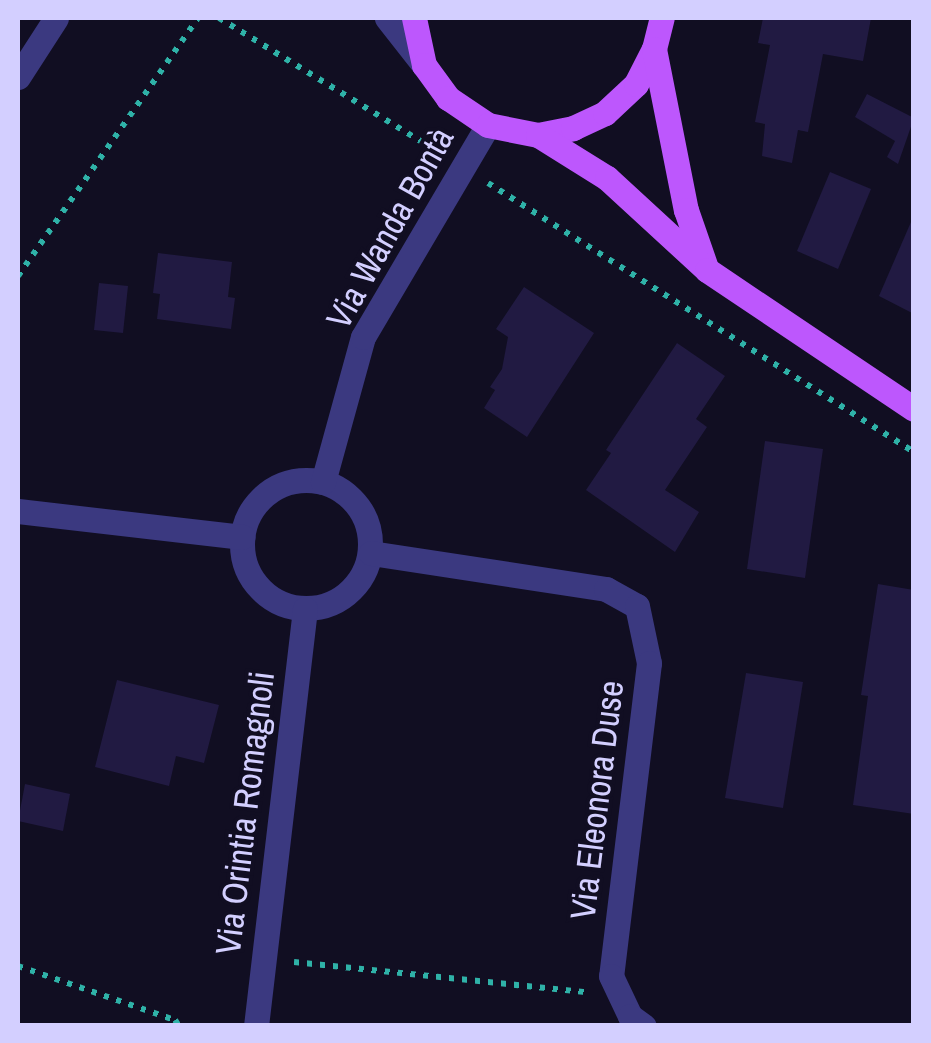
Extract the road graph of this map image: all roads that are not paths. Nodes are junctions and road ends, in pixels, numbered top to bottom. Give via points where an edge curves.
1 (56, 18) edge
2 (387, 18) edge
3 (414, 18) edge
4 (662, 18) edge
5 (654, 49) junction
6 (424, 65) junction
7 (18, 77) edge
8 (488, 126) junction
9 (538, 135) junction
10 (707, 270) junction
11 (914, 409) edge
12 (323, 482) junction
13 (18, 512) edge
14 (242, 537) junction
15 (370, 553) junction
16 (305, 609) junction
17 (256, 1026) edge
18 (644, 1026) edge

1 - 7 street
2 - 6 street
3 - 6 main road
4 - 5 main road
5 - 9 main road via 636,84 605,113
5 - 10 main road via 686,210
6 - 8 main road via 448,98
8 - 9 main road
8 - 12 street, Via Wanda Bontà via 362,337
9 - 10 main road via 607,178
10 - 11 main road
12 - 14 street via 300,480 270,492 248,516
12 - 15 street via 355,501 365,517
13 - 14 street
14 - 16 street via 251,578 265,594
15 - 16 street via 365,572 340,599
15 - 18 street, Via Eleonora Duse via 606,588 637,606 650,662 611,976 630,1016
16 - 17 street, Via Orintia Romagnoli

